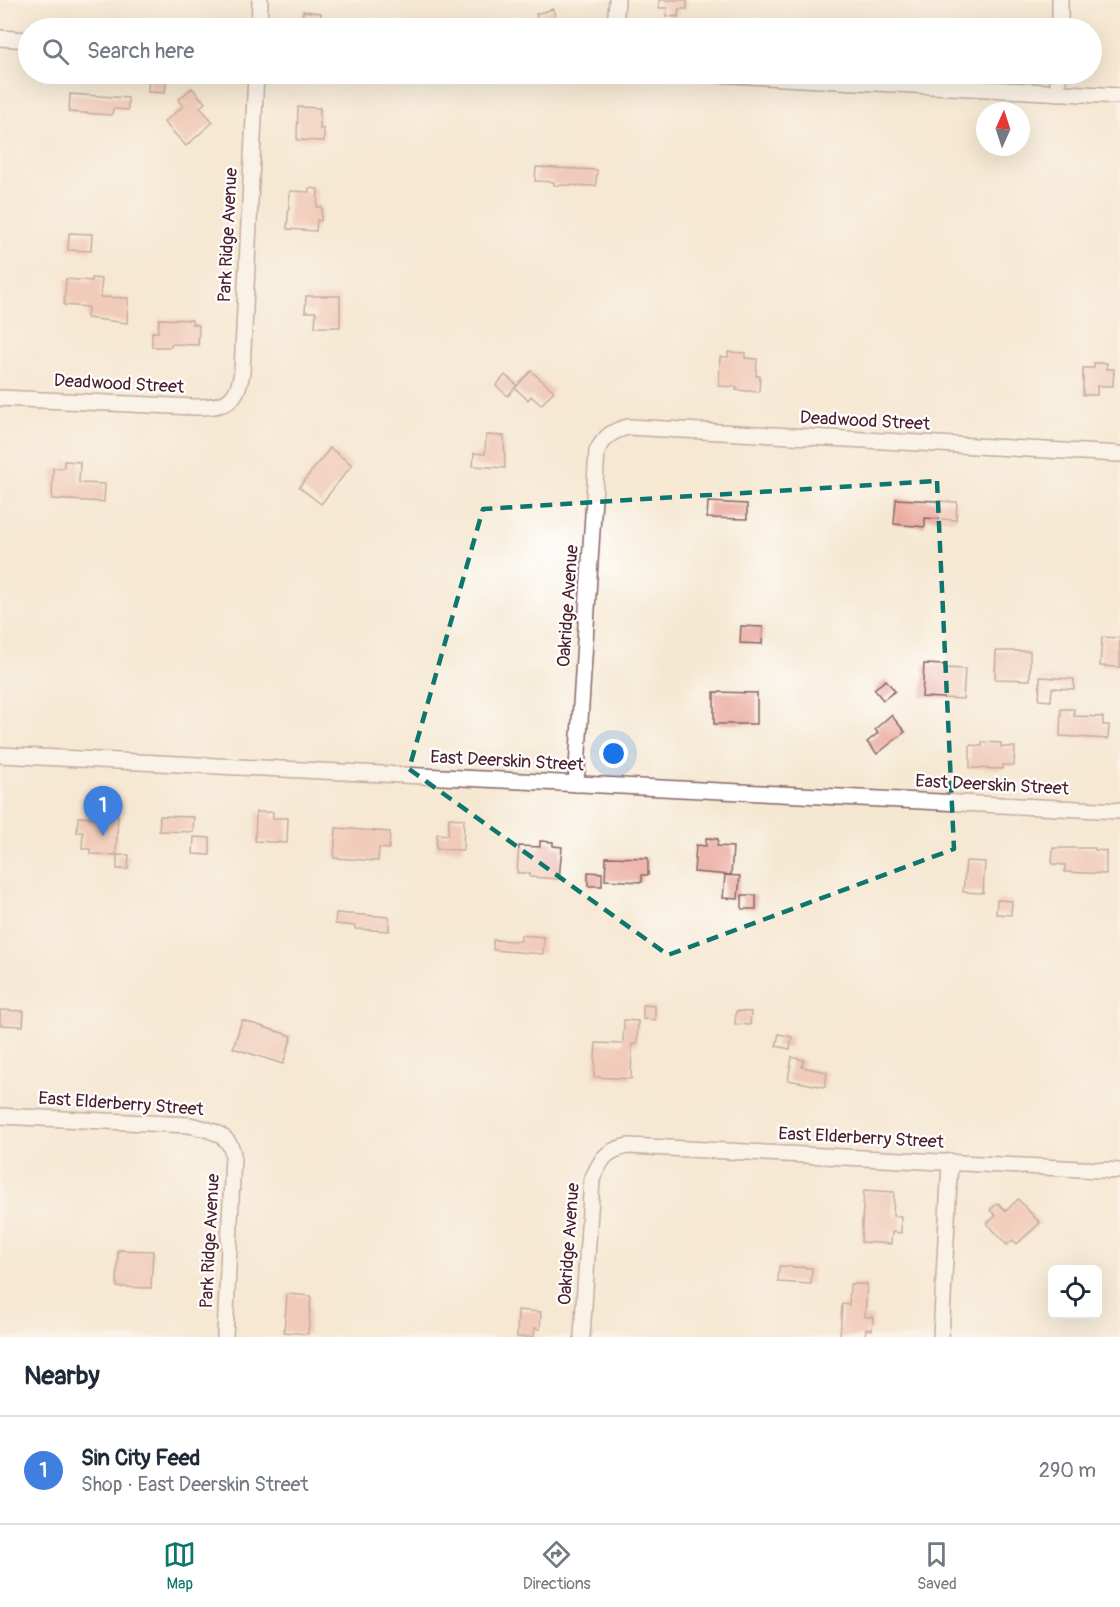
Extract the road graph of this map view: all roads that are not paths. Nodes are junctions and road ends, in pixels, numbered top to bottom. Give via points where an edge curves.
1 (260, 0) edge
2 (616, 0) edge
3 (1060, 0) edge
4 (259, 18) edge
5 (615, 18) edge
6 (1060, 18) edge
7 (0, 38) edge
8 (18, 39) edge
9 (256, 84) edge
10 (894, 84) edge
11 (1058, 84) edge
12 (1058, 93) junction
13 (1120, 96) edge
14 (233, 397) joint
15 (0, 398) edge
16 (609, 434) joint
17 (1120, 454) edge
18 (0, 755) edge
19 (576, 784) junction
20 (1120, 811) edge
21 (0, 1116) edge
22 (232, 1147) joint
23 (603, 1156) joint
24 (950, 1161) junction
25 (1120, 1171) edge
26 (225, 1337) edge
27 (582, 1337) edge
28 (941, 1337) edge

1 - 4 street
2 - 5 street
3 - 6 street
7 - 8 street
9 - 14 street, Park Ridge Avenue via 242,372
10 - 12 street
11 - 12 street
12 - 13 street
14 - 15 street, Deadwood Street via 215,407
16 - 17 street, Deadwood Street via 628,427
16 - 19 street, Oakridge Avenue via 597,451
18 - 19 street, East Deerskin Street
19 - 20 street, East Deerskin Street
21 - 22 street, East Elderberry Street via 189,1125 210,1129
22 - 26 street, Park Ridge Avenue
23 - 24 street, East Elderberry Street via 628,1146
23 - 27 street, Oakridge Avenue via 590,1190
24 - 25 street, East Elderberry Street
24 - 28 street

